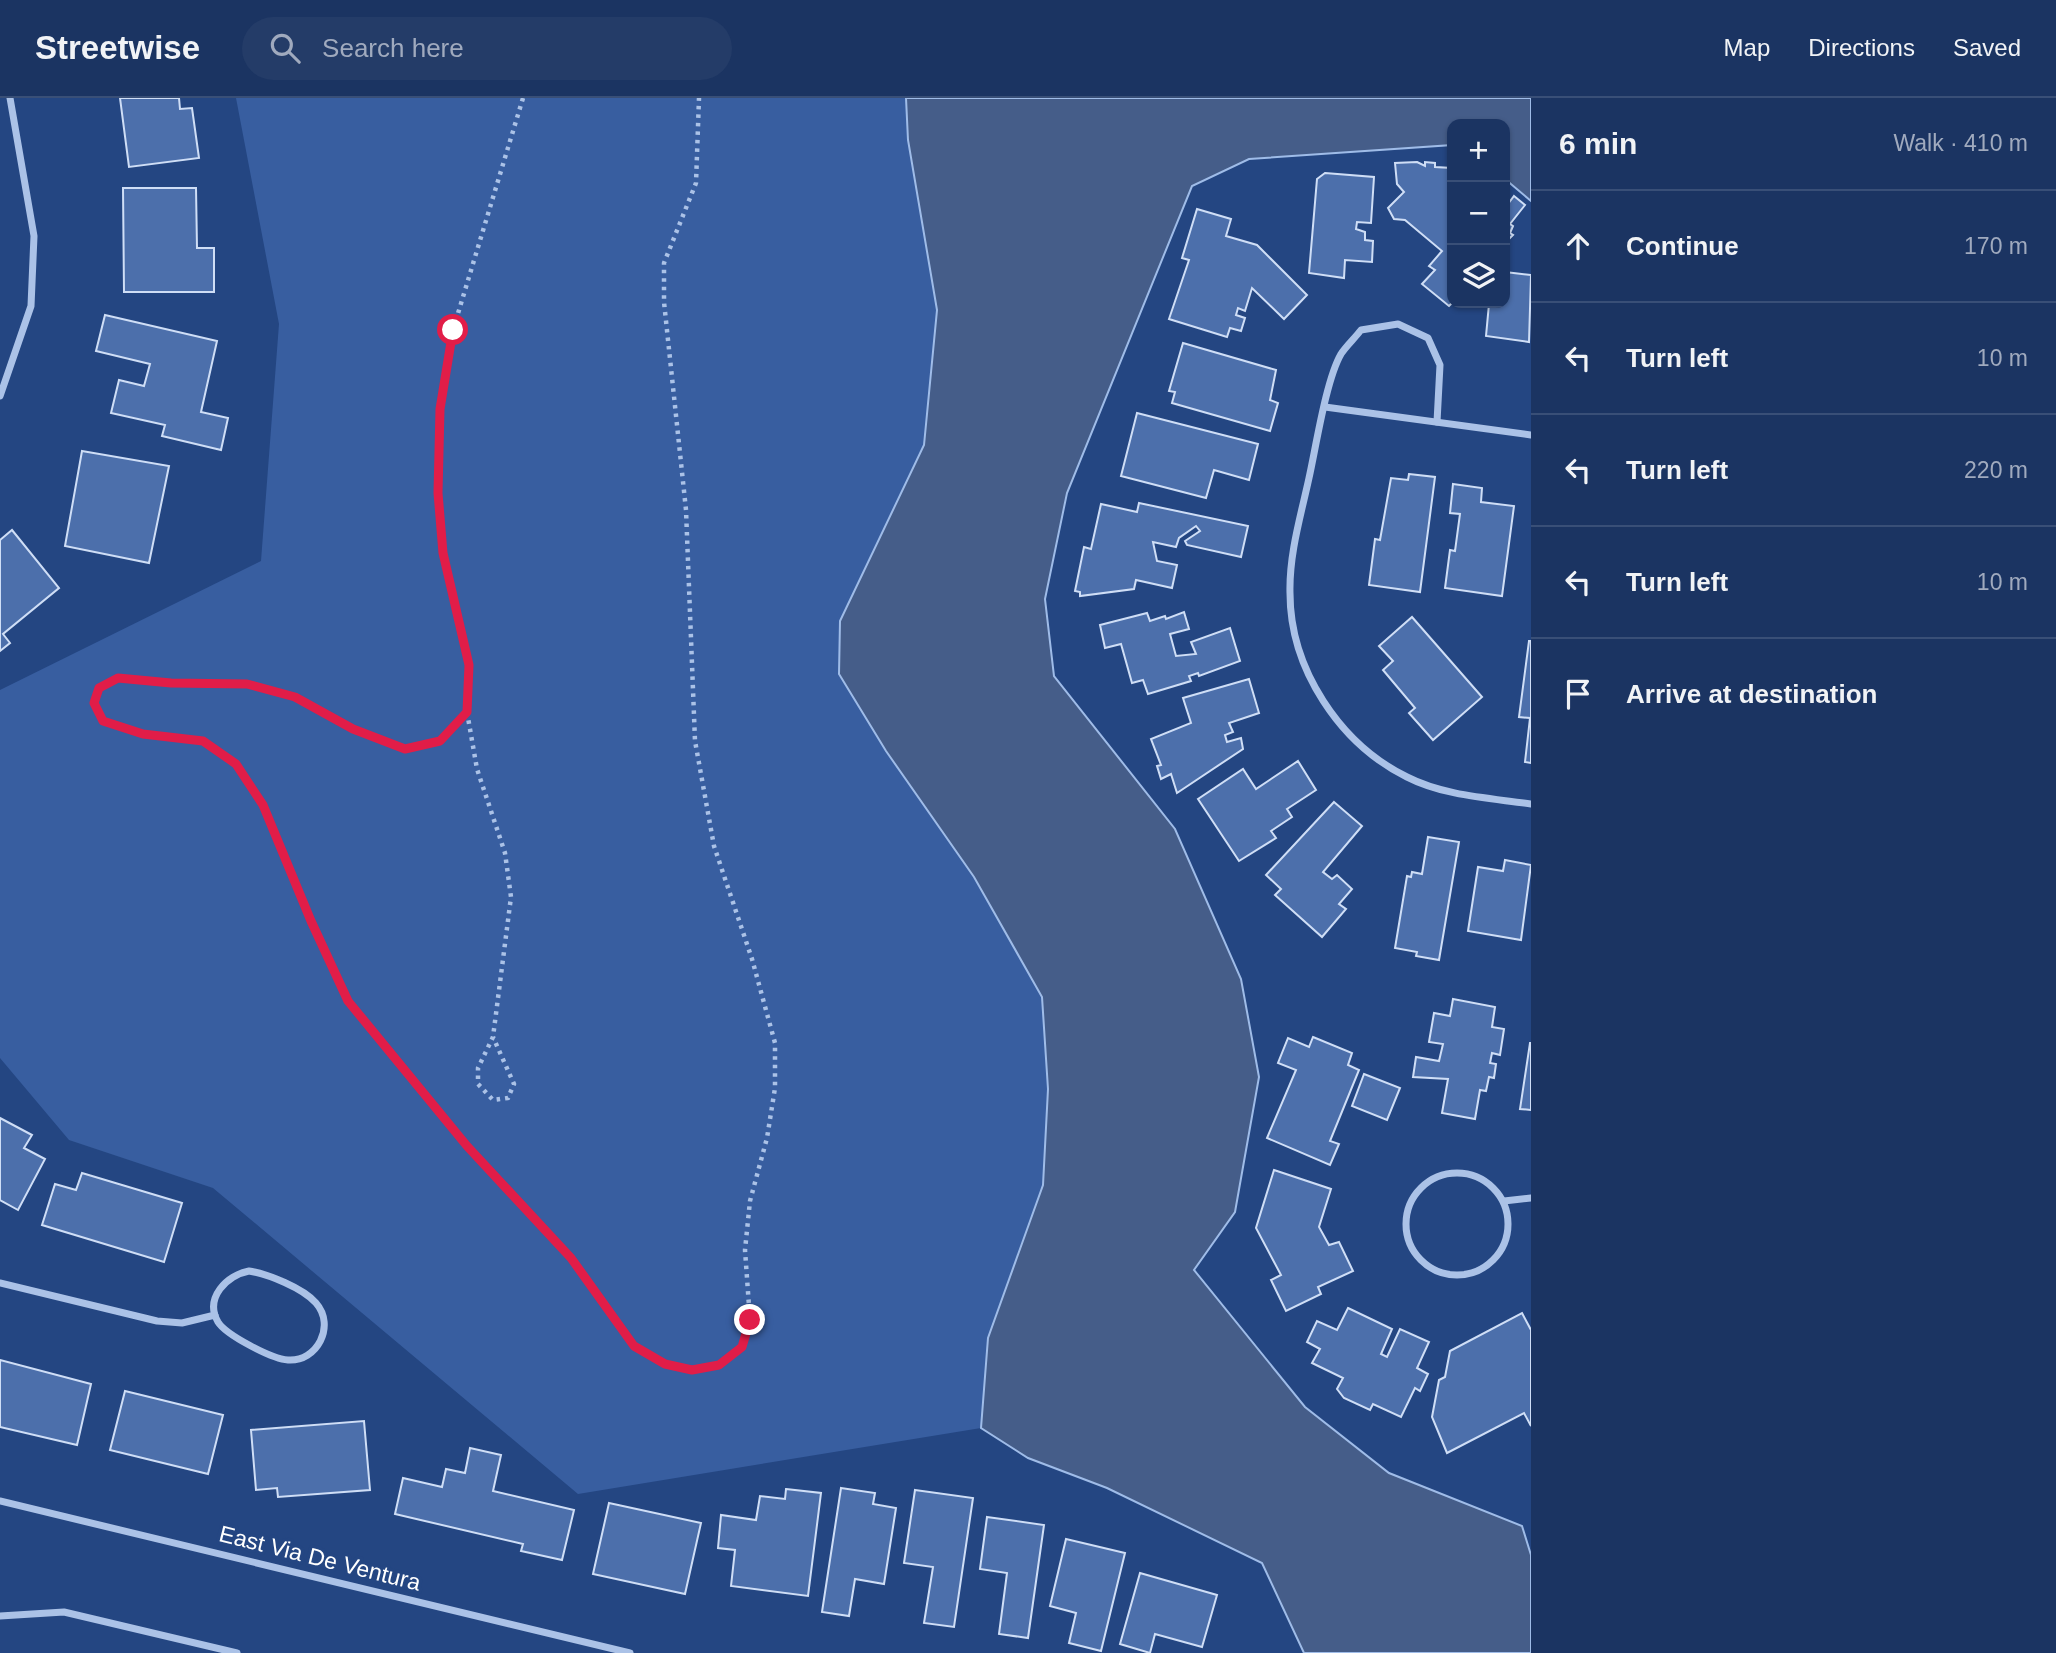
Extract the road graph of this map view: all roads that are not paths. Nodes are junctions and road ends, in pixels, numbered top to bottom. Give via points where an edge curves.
1 (10, 98) edge
2 (0, 396) edge
3 (1325, 407) junction
4 (1437, 422) junction
5 (1531, 435) edge
6 (1531, 804) edge
7 (1531, 1198) edge
8 (1504, 1201) junction
9 (0, 1283) edge
10 (215, 1315) junction
11 (0, 1501) edge
12 (0, 1616) edge
13 (237, 1653) edge
14 (630, 1653) edge

1 - 2 street via 34,236 31,306
3 - 4 street
3 - 4 street via 1340,355 1361,330 1398,324 1428,338 1440,365
3 - 6 street via 1295,542 1289,594 1300,655 1329,712 1370,755 1408,778 1453,792
4 - 5 street
7 - 8 street
8 - 8 street via 1482,1178 1450,1173 1435,1178 1412,1199 1406,1230 1411,1247 1437,1272 1464,1275 1488,1266 1508,1236
9 - 10 street via 158,1321 182,1323
10 - 10 street via 227,1332 289,1361 312,1353 323,1335 323,1313 317,1304 259,1273 238,1273 228,1279 215,1299
11 - 14 street, East Via De Ventura
12 - 13 street via 64,1612

